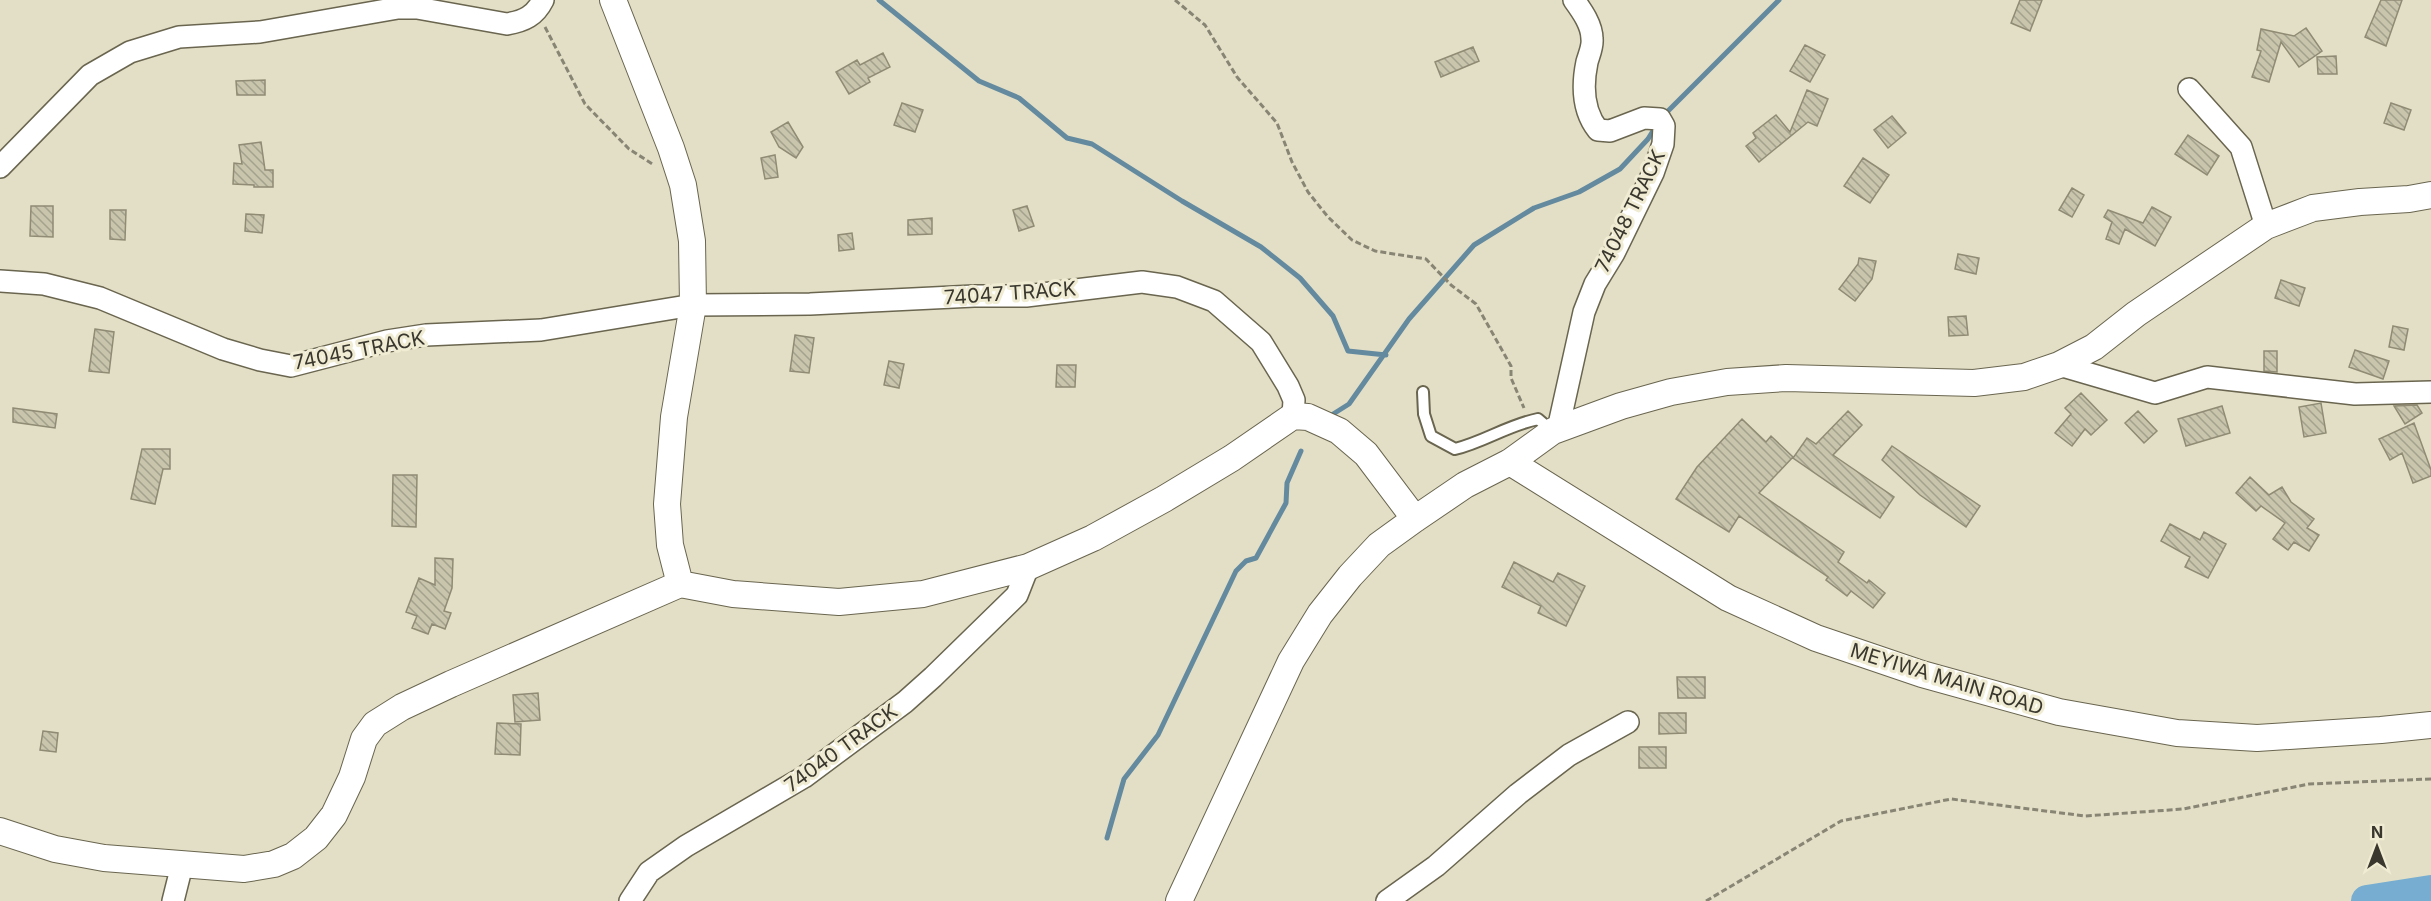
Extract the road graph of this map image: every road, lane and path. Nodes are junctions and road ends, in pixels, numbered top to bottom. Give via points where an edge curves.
1 (613, 0) edge
2 (1175, 0) edge
3 (1574, 0) edge
4 (540, 6) edge
5 (2189, 88) dead end
6 (0, 167) edge
7 (656, 167) dead end
8 (2431, 195) edge
9 (2266, 226) junction
10 (0, 281) edge
11 (693, 305) junction
12 (2059, 365) junction
13 (1423, 392) dead end
14 (2431, 392) edge
15 (1301, 416) junction
16 (1529, 421) junction
17 (1556, 430) junction
18 (1510, 462) junction
19 (1415, 519) junction
20 (1028, 567) junction
21 (680, 584) junction
22 (1628, 722) dead end
23 (2431, 725) edge
24 (2431, 779) edge
25 (0, 831) edge
26 (182, 865) junction
27 (173, 901) edge
28 (630, 901) edge
29 (1179, 901) edge
30 (1388, 901) edge
31 (1706, 901) edge

1 - 11 street via 683,185 692,241
2 - 16 path via 1205,25 1237,77 1277,123 1308,192 1328,217 1352,240 1375,251 1426,259 1451,285 1476,303 1511,366 1511,378
3 - 17 street, 74048 TRACK via 1593,39 1585,73 1586,110 1590,119 1598,130 1610,131 1644,118 1660,119 1664,134 1653,173 1588,303
4 - 6 street via 522,21 507,24 398,8 260,32 179,37 130,52 90,75
4 - 7 path via 585,104 629,149
5 - 9 street via 2241,147
8 - 9 street via 2313,208
9 - 12 street via 2094,347
10 - 11 street, 74045 TRACK via 44,284 100,298 223,349 291,366 387,341 541,330
11 - 15 street, 74047 TRACK via 1026,296 1142,282 1177,287 1214,301 1261,342
11 - 21 street via 674,417 667,504 670,544
12 - 14 street via 2155,393 2207,376 2355,394
12 - 17 street via 2024,377 1974,383 1786,378 1727,382 1631,403
13 - 16 lane via 1431,436 1455,449
15 - 19 street via 1339,431 1366,454
15 - 20 street via 1164,499 1093,538
16 - 17 lane via 1538,419
17 - 18 street
18 - 19 street via 1465,485
18 - 23 street, MEYIWA MAIN ROAD via 1728,598 1816,638 1922,674 2059,712 2177,733 2257,738
19 - 29 street via 1379,545 1320,614 1291,661
20 - 21 street via 923,594 839,602 733,594
20 - 28 street, 74040 TRACK via 1017,595 905,702 804,777 649,872
21 - 26 street via 451,684 375,724 364,739 334,815 316,838 293,856 244,870
22 - 30 street via 1569,754 1436,866
24 - 31 path via 2309,784 2183,809 2085,816 1951,799 1841,821
25 - 26 street via 55,849
26 - 27 street

